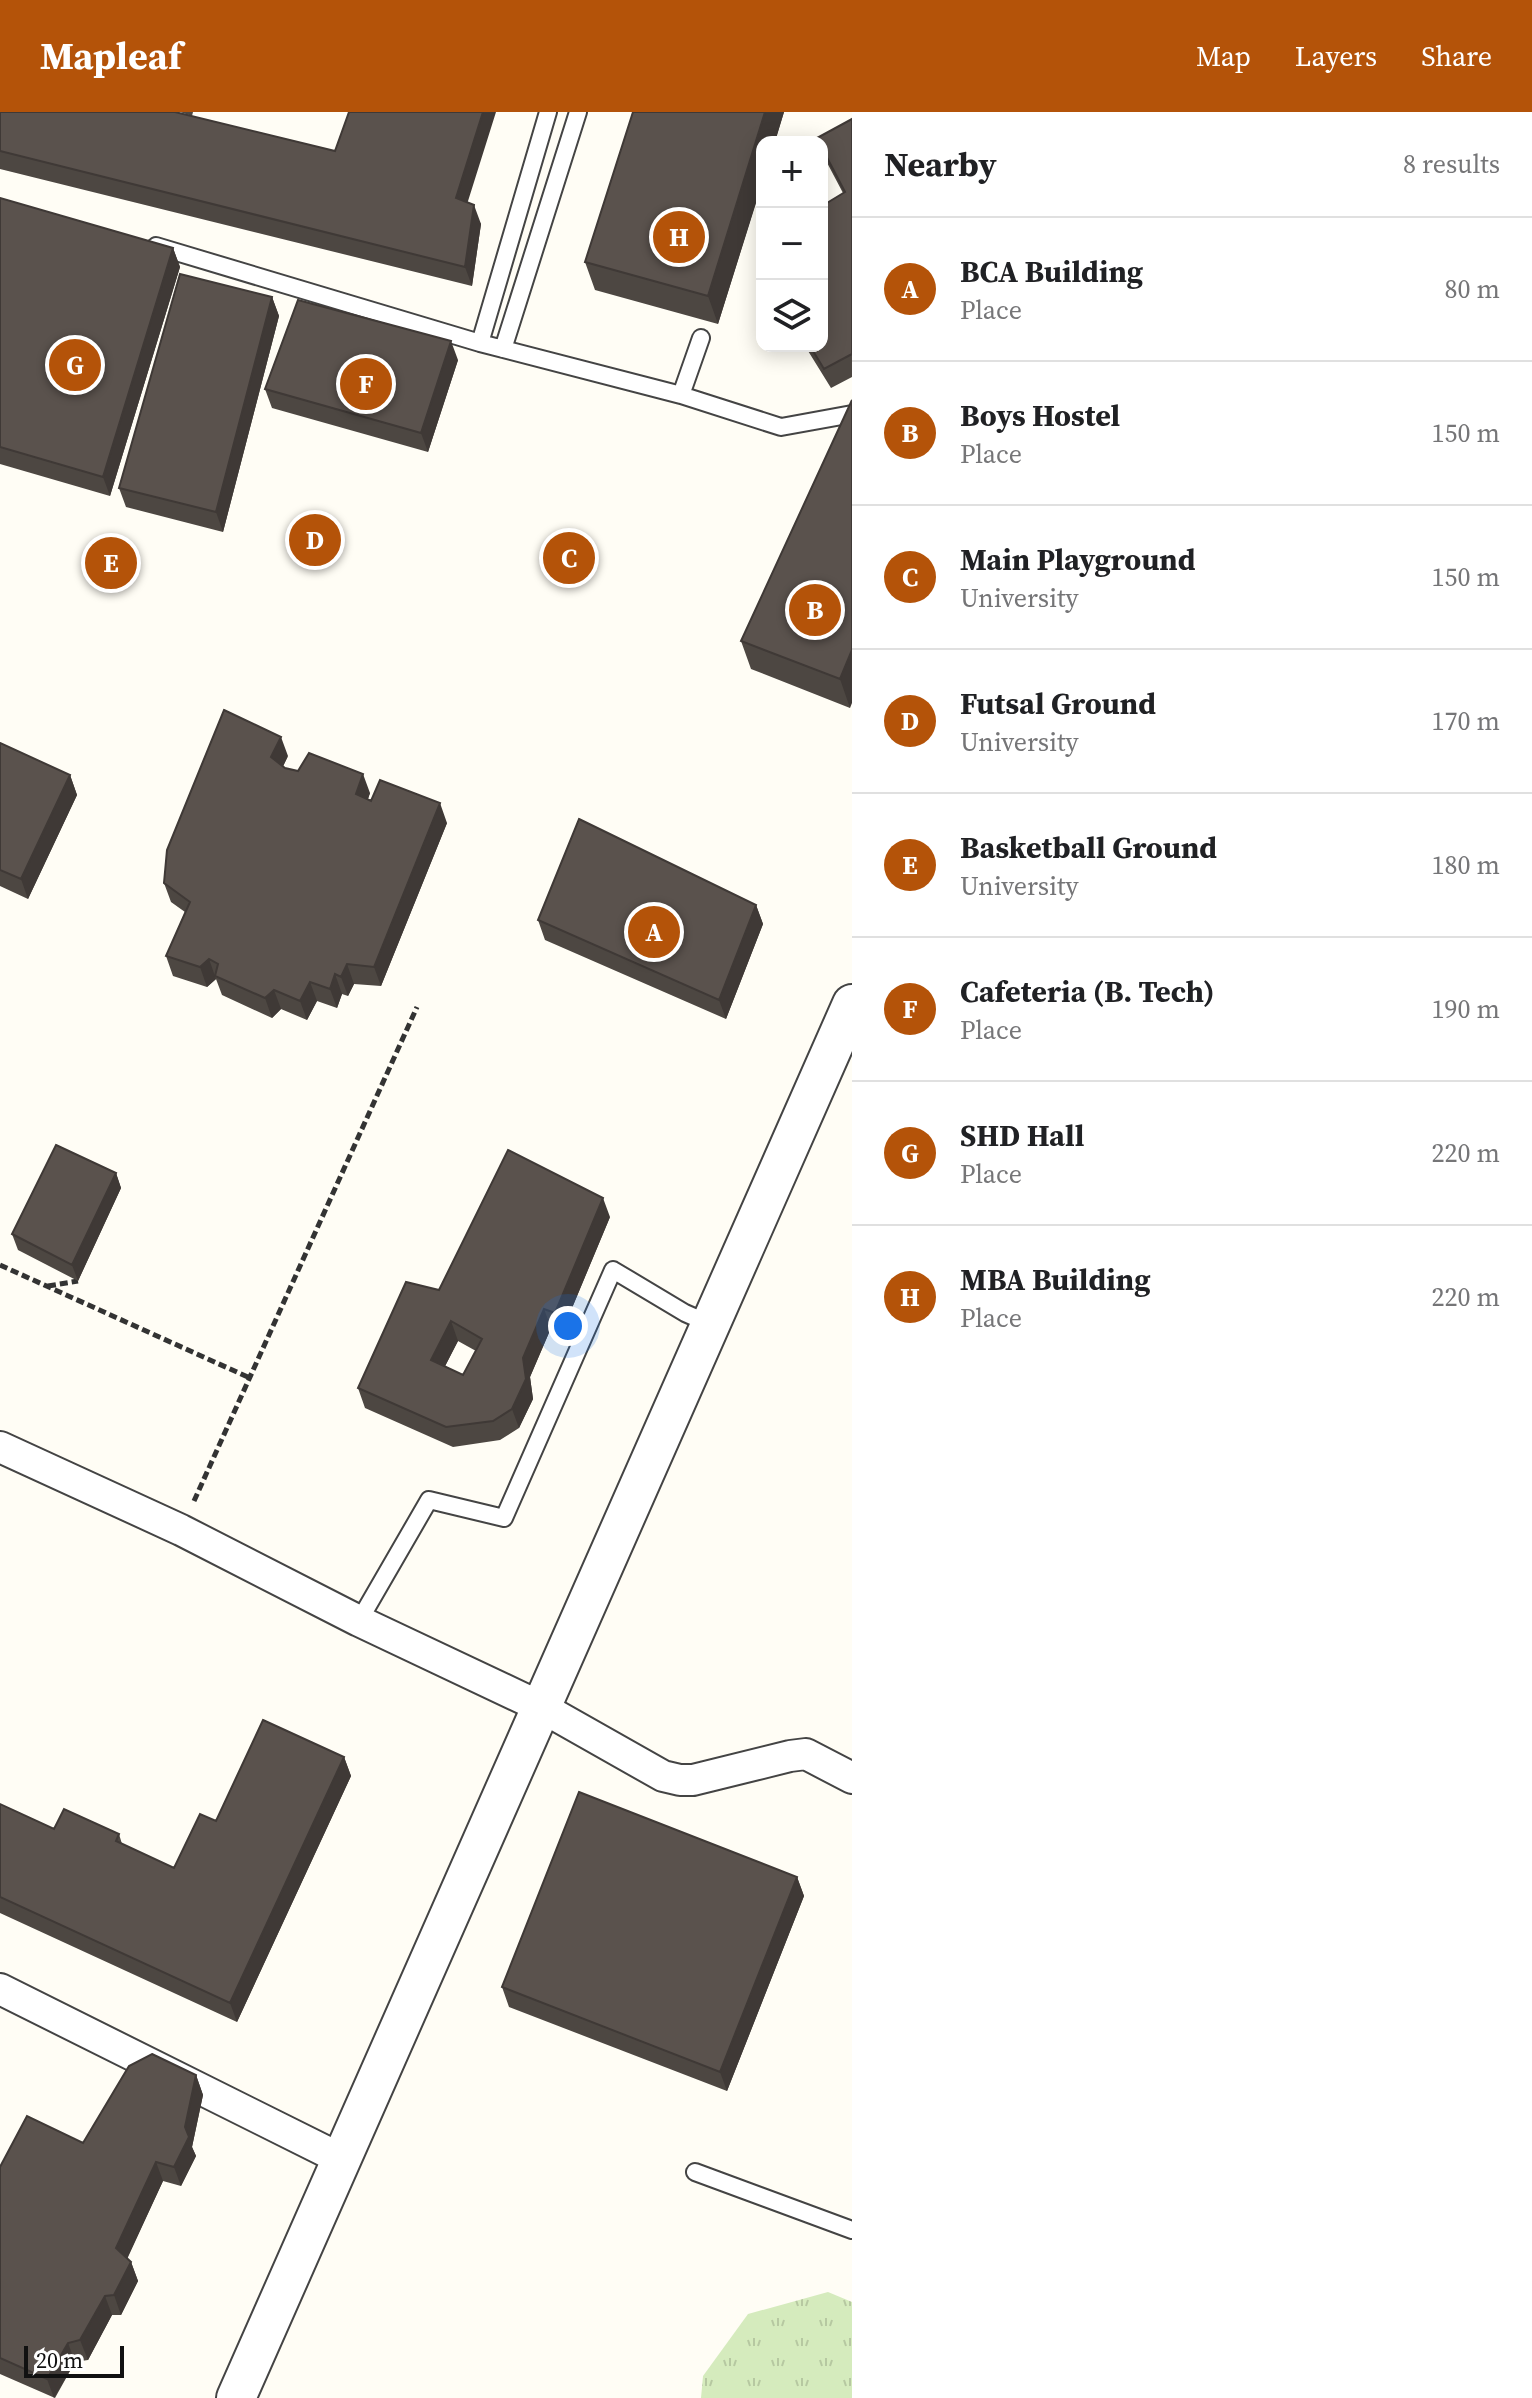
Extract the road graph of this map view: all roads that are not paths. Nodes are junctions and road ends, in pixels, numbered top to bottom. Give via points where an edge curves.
1 (548, 112) edge
2 (578, 112) edge
3 (135, 240) edge
4 (701, 338) dead end
5 (480, 343) junction
6 (503, 349) junction
7 (681, 395) junction
8 (852, 414) edge
9 (852, 1004) edge
10 (710, 1324) junction
11 (0, 1447) edge
12 (359, 1621) junction
13 (541, 1707) junction
14 (852, 1778) edge
15 (0, 1989) edge
16 (341, 2159) junction
17 (695, 2172) dead end
18 (852, 2230) edge
19 (236, 2398) edge

1 - 5 lane
2 - 6 lane
3 - 5 lane
4 - 7 lane
5 - 6 lane
6 - 7 lane
7 - 8 lane via 781,427
9 - 10 street
10 - 12 lane via 613,1270 504,1518 429,1500
10 - 13 street
11 - 12 street via 181,1530
12 - 13 street
13 - 14 street via 663,1776 680,1780 806,1754
13 - 16 street
15 - 16 street
16 - 19 street
17 - 18 lane

